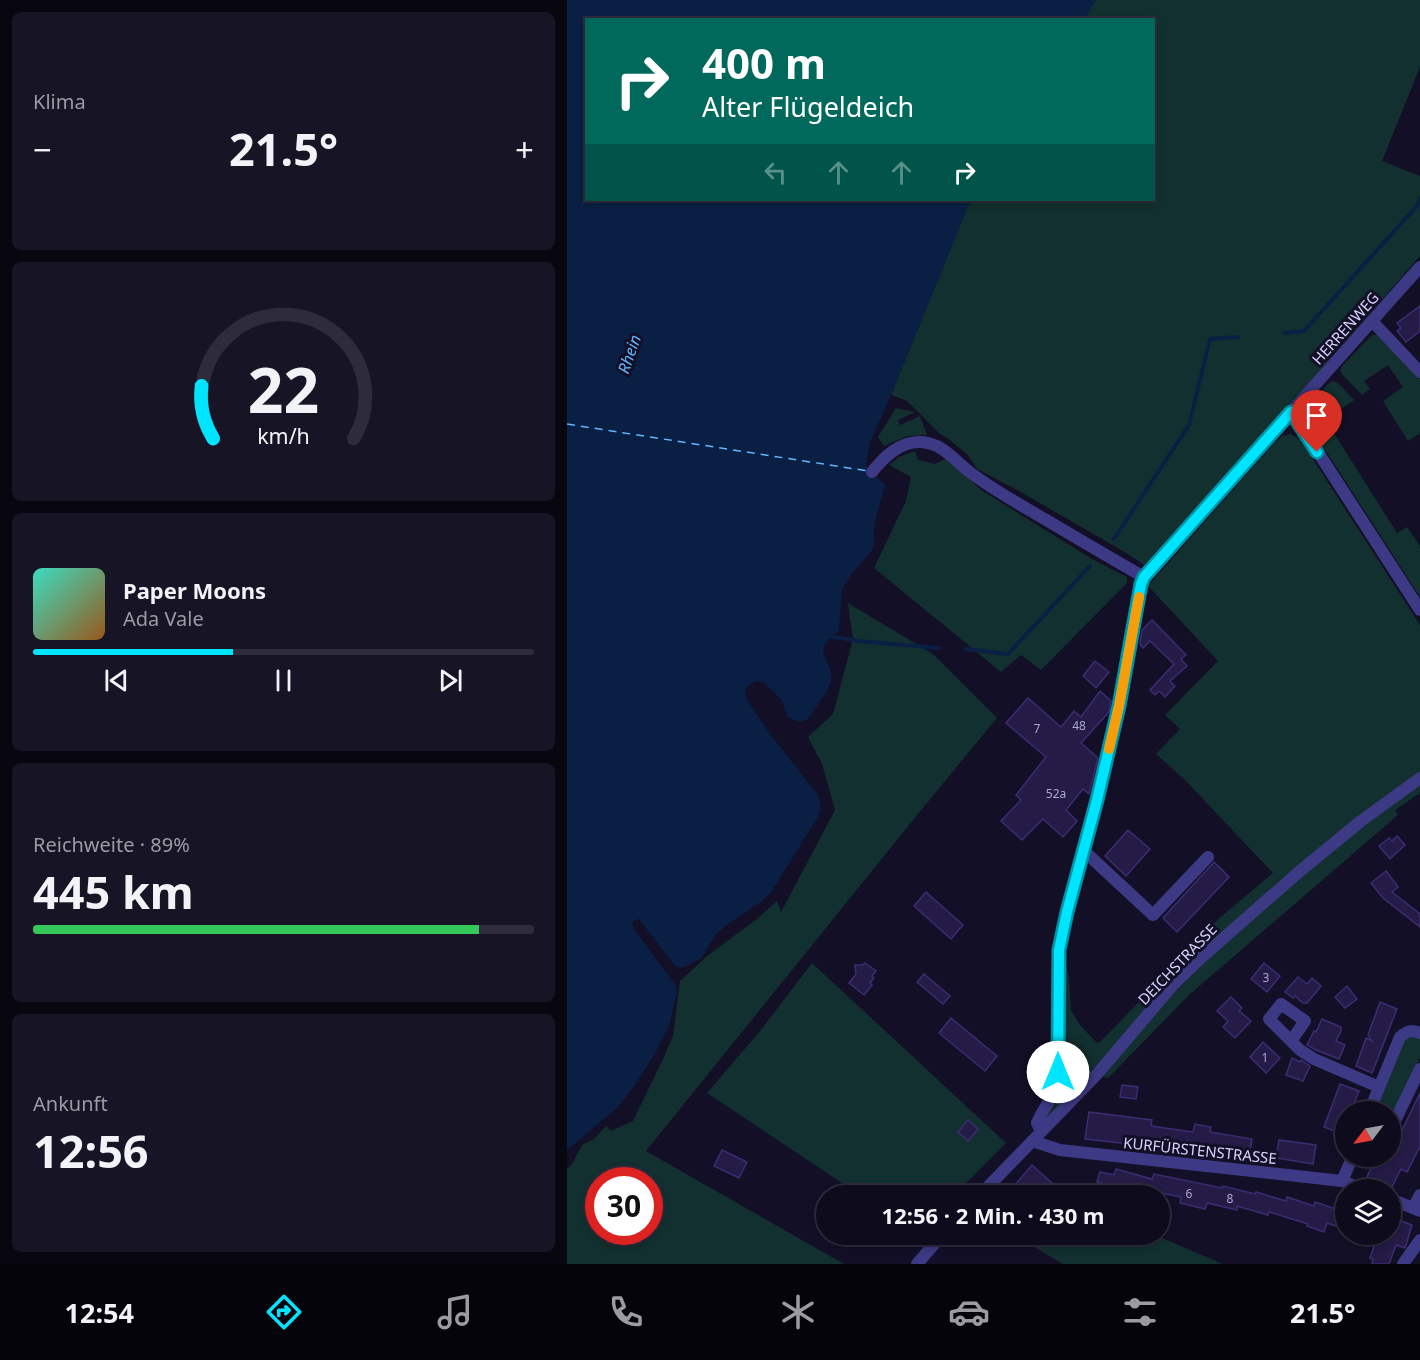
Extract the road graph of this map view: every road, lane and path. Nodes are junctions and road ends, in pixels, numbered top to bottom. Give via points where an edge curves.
1 (1420, 267) edge
2 (1372, 321) junction
3 (1420, 372) edge
4 (1291, 412) junction
5 (872, 472) dead end
6 (1144, 577) junction
7 (1420, 610) edge
8 (1420, 778) edge
9 (1083, 850) junction
10 (1207, 857) dead end
11 (1420, 1034) edge
12 (1291, 1041) dead end
13 (1420, 1069) edge
14 (1379, 1087) junction
15 (1373, 1101) edge
16 (1401, 1108) edge
17 (1041, 1131) junction
18 (1032, 1141) junction
19 (1335, 1180) edge
20 (990, 1185) edge
21 (1420, 1195) edge
22 (1401, 1203) edge
23 (1417, 1209) edge
24 (1420, 1240) edge
25 (933, 1245) edge
26 (917, 1264) edge
27 (1403, 1264) edge

1 - 2 street, HERRENWEG
2 - 3 street
2 - 4 street, HERRENWEG
4 - 6 street, HERRENWEG
4 - 7 street
5 - 6 street via 884,457 900,447 915,442 932,444 995,490
6 - 9 street, HERRENWEG via 1116,717
8 - 17 street, DEICHSTRASSE via 1300,871 1201,958
9 - 10 street via 1153,915
9 - 17 street, HERRENWEG via 1059,950 1058,1072 1056,1087 1037,1123
11 - 14 street via 1411,1030 1401,1037
12 - 14 street via 1314,1059
13 - 16 street
14 - 15 street
17 - 18 street, DEICHSTRASSE
18 - 19 street, KURFÜRSTENSTRASSE via 1060,1150
18 - 20 street, DEICHSTRASSE
21 - 23 street
22 - 23 street
24 - 27 street
25 - 26 street

